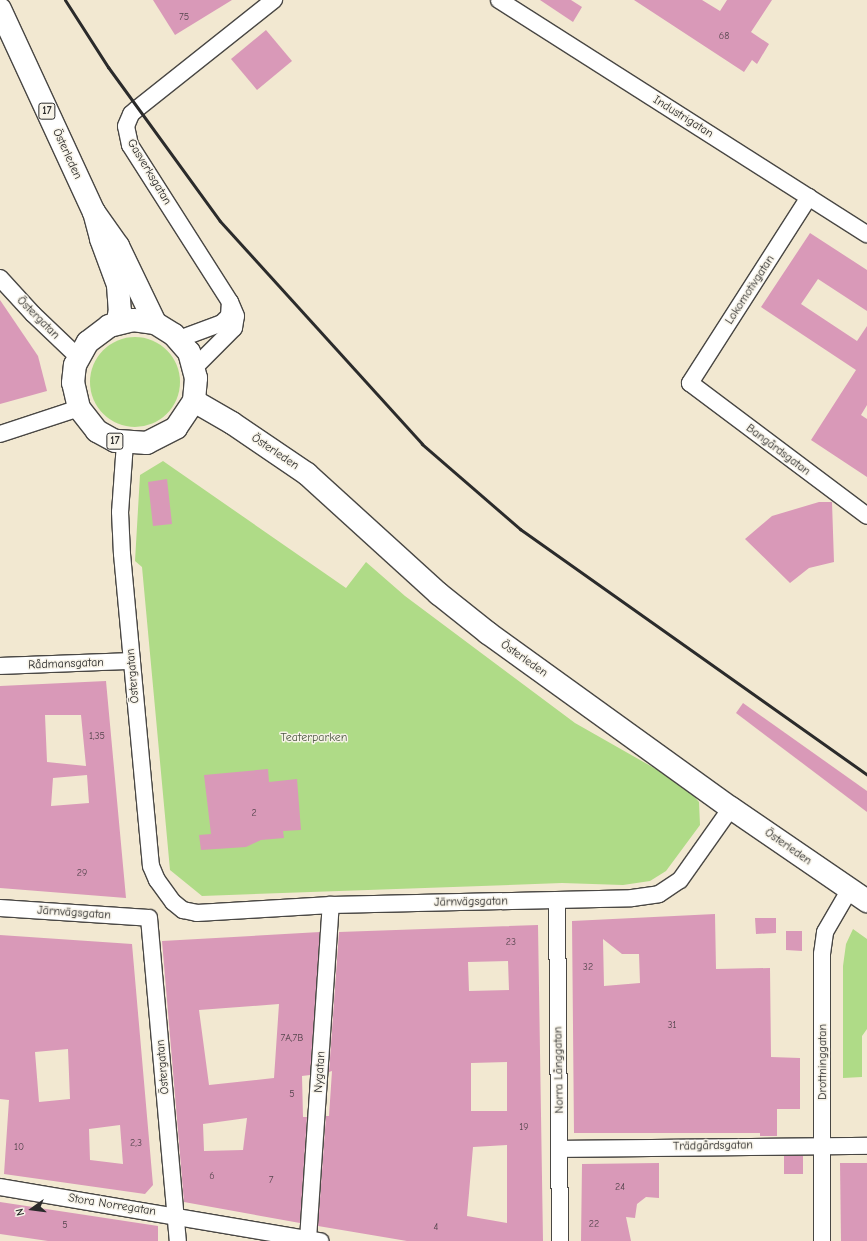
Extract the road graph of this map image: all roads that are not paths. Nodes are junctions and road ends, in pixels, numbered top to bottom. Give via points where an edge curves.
1 (274, 0) edge
2 (499, 0) edge
3 (0, 9) edge
4 (809, 197) junction
5 (94, 212) junction
6 (867, 234) edge
7 (0, 278) edge
8 (230, 302) junction
9 (117, 323) junction
10 (155, 323) junction
11 (179, 339) junction
12 (78, 357) junction
13 (195, 367) junction
14 (690, 383) joint
15 (194, 401) junction
16 (79, 408) junction
17 (0, 434) edge
18 (125, 443) junction
19 (867, 516) edge
20 (132, 661) junction
21 (0, 666) edge
22 (731, 808) junction
23 (858, 895) edge
24 (557, 900) junction
25 (173, 902) joint
26 (331, 905) junction
27 (0, 908) edge
28 (149, 918) joint
29 (822, 1146) junction
30 (867, 1146) edge
31 (560, 1149) junction
32 (0, 1187) edge
33 (177, 1215) junction
34 (314, 1240) edge
35 (178, 1241) edge
36 (560, 1241) edge
37 (822, 1241) edge

1 - 8 street, Gasverksgatan via 138,108 131,114 126,126 130,145
2 - 4 street, Industrigatan
3 - 5 main road, Österleden / 17
4 - 6 street, Industrigatan
4 - 14 street, Lokomotivgatan
5 - 9 main road, Österleden / 17 via 118,285 120,303
5 - 10 main road, Österleden / 17 via 110,233
7 - 12 street, Östergatan
8 - 11 street via 229,316 222,323
8 - 13 street, Gasverksgatan via 236,316 234,328
9 - 10 main road, Österleden / 17 via 133,320
9 - 12 main road, Österleden / 17 via 94,336
10 - 11 main road, Österleden / 17
11 - 13 main road, Österleden / 17 via 189,352
12 - 16 main road, Österleden / 17 via 73,383
13 - 15 main road, Österleden / 17
14 - 19 street, Bangårdsgatan
15 - 18 main road, Österleden / 17 via 183,420 167,435 147,443
15 - 22 main road, Österleden via 232,423 307,474 428,584 482,628
16 - 17 street
16 - 18 main road, Österleden / 17 via 97,431
18 - 20 street, Östergatan via 120,512
20 - 21 street, Rådmansgatan
20 - 25 street, Östergatan via 151,866 157,880
22 - 23 main road, Österleden
22 - 24 street, Järnvägsgatan via 680,880 659,894 632,898
23 - 29 street, Drottninggatan via 825,932 822,954
24 - 26 street, Järnvägsgatan
24 - 31 street, Norra Långgatan
25 - 26 street, Järnvägsgatan via 183,910 197,913
26 - 34 street, Nygatan
27 - 28 street, Järnvägsgatan
28 - 33 street, Östergatan
29 - 30 street, Trädgårdsgatan
29 - 31 street, Trädgårdsgatan
29 - 37 street, Drottninggatan
31 - 36 street, Norra Långgatan
32 - 33 street, Stora Norregatan
33 - 34 street, Stora Norregatan
33 - 35 street, Östergatan

